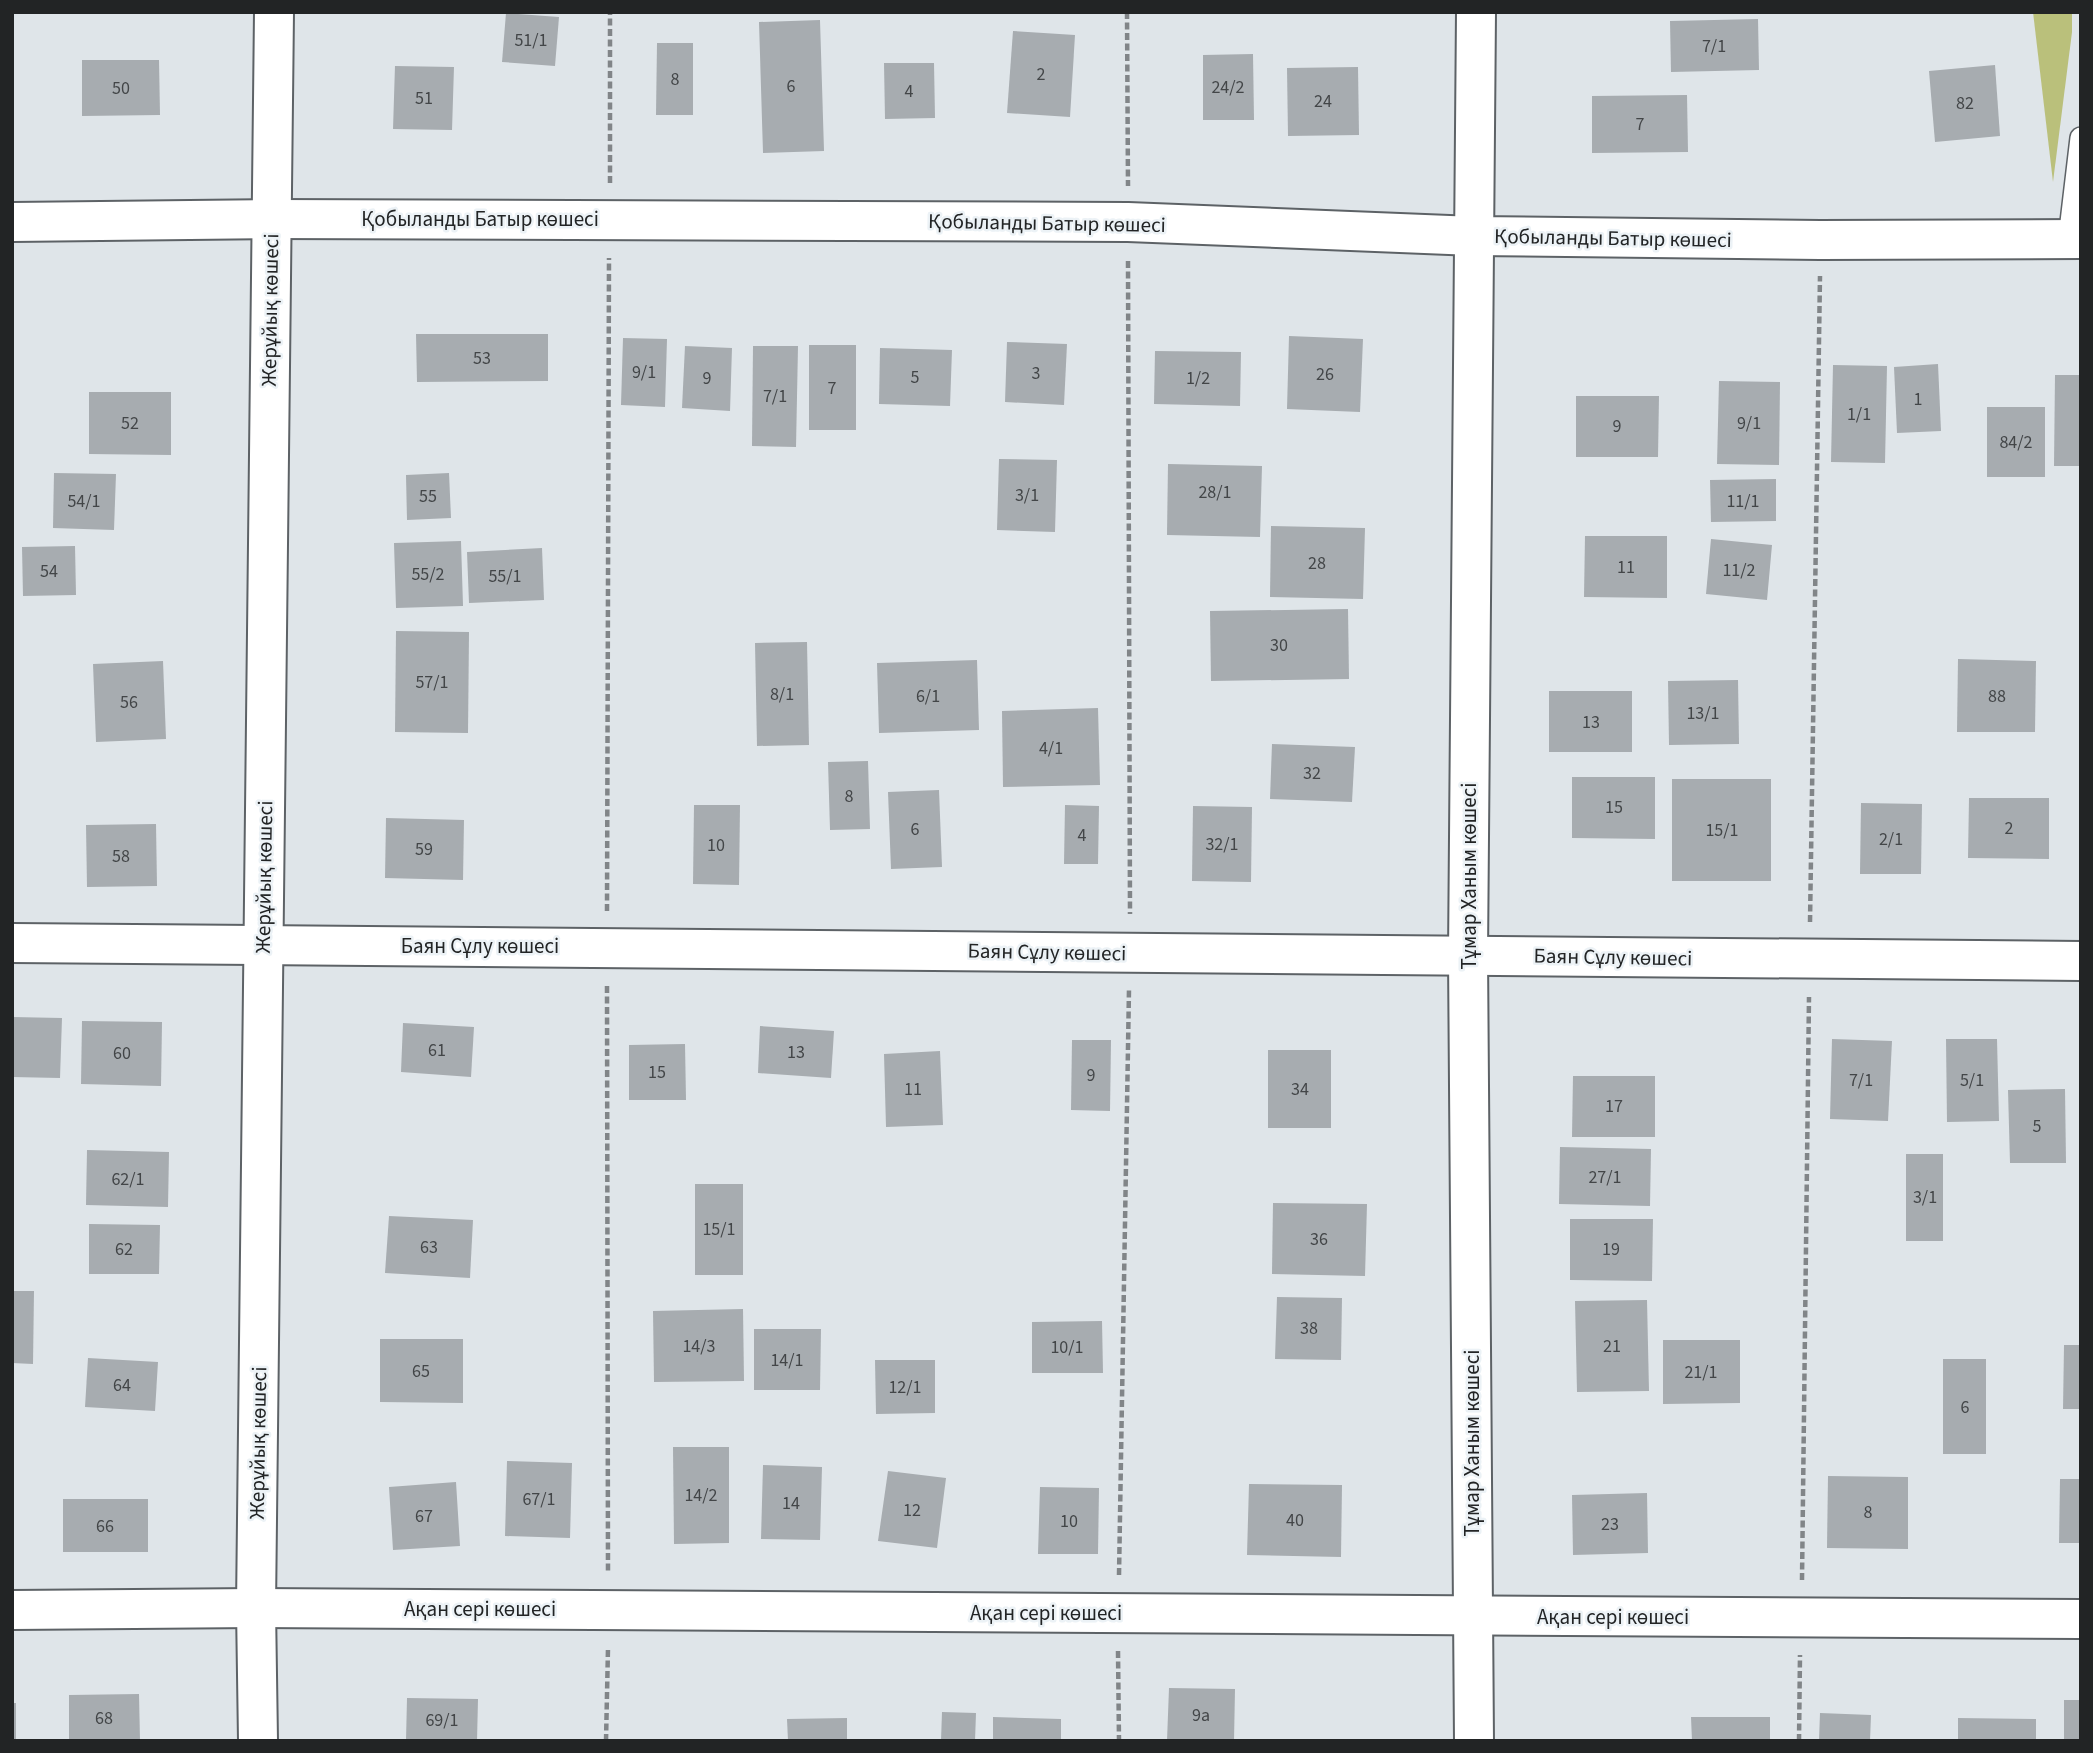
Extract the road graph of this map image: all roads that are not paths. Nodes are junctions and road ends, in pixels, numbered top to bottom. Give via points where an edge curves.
1 (274, 12) edge
2 (1476, 12) edge
3 (2081, 138) edge
4 (271, 219) junction
5 (12, 222) edge
6 (1474, 236) junction
7 (2075, 239) edge
8 (12, 943) edge
9 (263, 945) junction
10 (1468, 955) junction
11 (2081, 961) edge
12 (256, 1608) junction
13 (12, 1610) edge
14 (1473, 1616) junction
15 (2081, 1619) edge
16 (258, 1741) edge
17 (1475, 1741) edge

1 - 4 street, Жерұйық көшесі
2 - 6 street, Тұмар Ханым көшесі
3 - 7 lane
4 - 5 street, Қобыланды Батыр көшесі
4 - 6 street, Қобыланды Батыр көшесі via 1128,222
4 - 9 street, Жерұйық көшесі
6 - 7 street, Қобыланды Батыр көшесі
6 - 10 street, Тұмар Ханым көшесі
8 - 9 street, Баян Сұлу көшесі
9 - 10 street, Баян Сұлу көшесі
9 - 12 street, Жерұйық көшесі
10 - 11 street, Баян Сұлу көшесі
10 - 14 street, Тұмар Ханым көшесі
12 - 13 street, Ақан сері көшесі
12 - 14 street, Ақан сері көшесі
12 - 16 street, Жерұйық көшесі
14 - 15 street, Ақан сері көшесі
14 - 17 street, Тұмар Ханым көшесі

